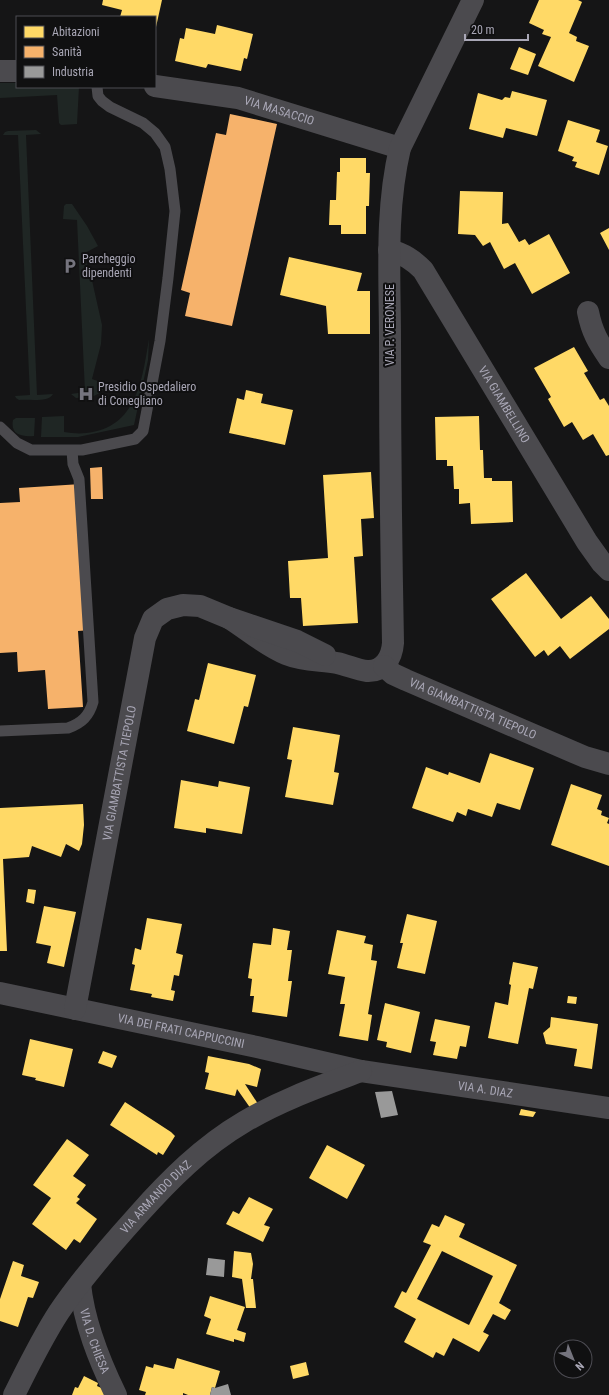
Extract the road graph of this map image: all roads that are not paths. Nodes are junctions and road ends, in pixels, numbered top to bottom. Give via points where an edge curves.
1 (473, 0) edge
2 (0, 71) edge
3 (16, 71) edge
4 (156, 86) edge
5 (97, 88) edge
6 (400, 148) junction
7 (389, 250) junction
8 (588, 312) dead end
9 (609, 358) edge
10 (0, 427) edge
11 (72, 450) junction
12 (609, 570) edge
13 (384, 666) junction
14 (0, 731) edge
15 (609, 764) edge
16 (0, 993) edge
17 (75, 1009) junction
18 (361, 1071) junction
19 (609, 1108) edge
20 (80, 1284) junction
21 (14, 1395) edge
22 (116, 1395) edge

1 - 6 street, VIA P. VERONESE
2 - 3 street
4 - 6 street, VIA MASACCIO via 238,98
5 - 11 lane via 102,101 143,123 155,133 165,147 174,211 160,341 143,431 135,439
6 - 7 street, VIA P. VERONESE via 391,197
7 - 12 street, VIA GIAMBELLINO via 410,258 423,270 586,542
7 - 13 street, VIA P. VERONESE via 393,643 390,658
8 - 9 street via 597,342
10 - 11 lane via 18,443 31,450
11 - 14 lane via 73,464 79,479 93,702 91,711 84,720 68,728
13 - 15 street, VIA GIAMBATTISTA TIEPOLO via 393,674 413,684 585,757
13 - 17 street, VIA GIAMBATTISTA TIEPOLO via 366,671 338,663 297,641 200,606 183,605 166,609 154,619 145,638
16 - 17 street, VIA DEI FRATI CAPPUCCINI
17 - 18 street, VIA DEI FRATI CAPPUCCINI
18 - 19 street, VIA A. DIAZ
18 - 20 street, VIA ARMANDO DIAZ via 269,1108 201,1152 153,1198
20 - 21 street, VIA ARMANDO DIAZ via 58,1313
20 - 22 street, VIA D. CHIESA via 82,1302 94,1343

